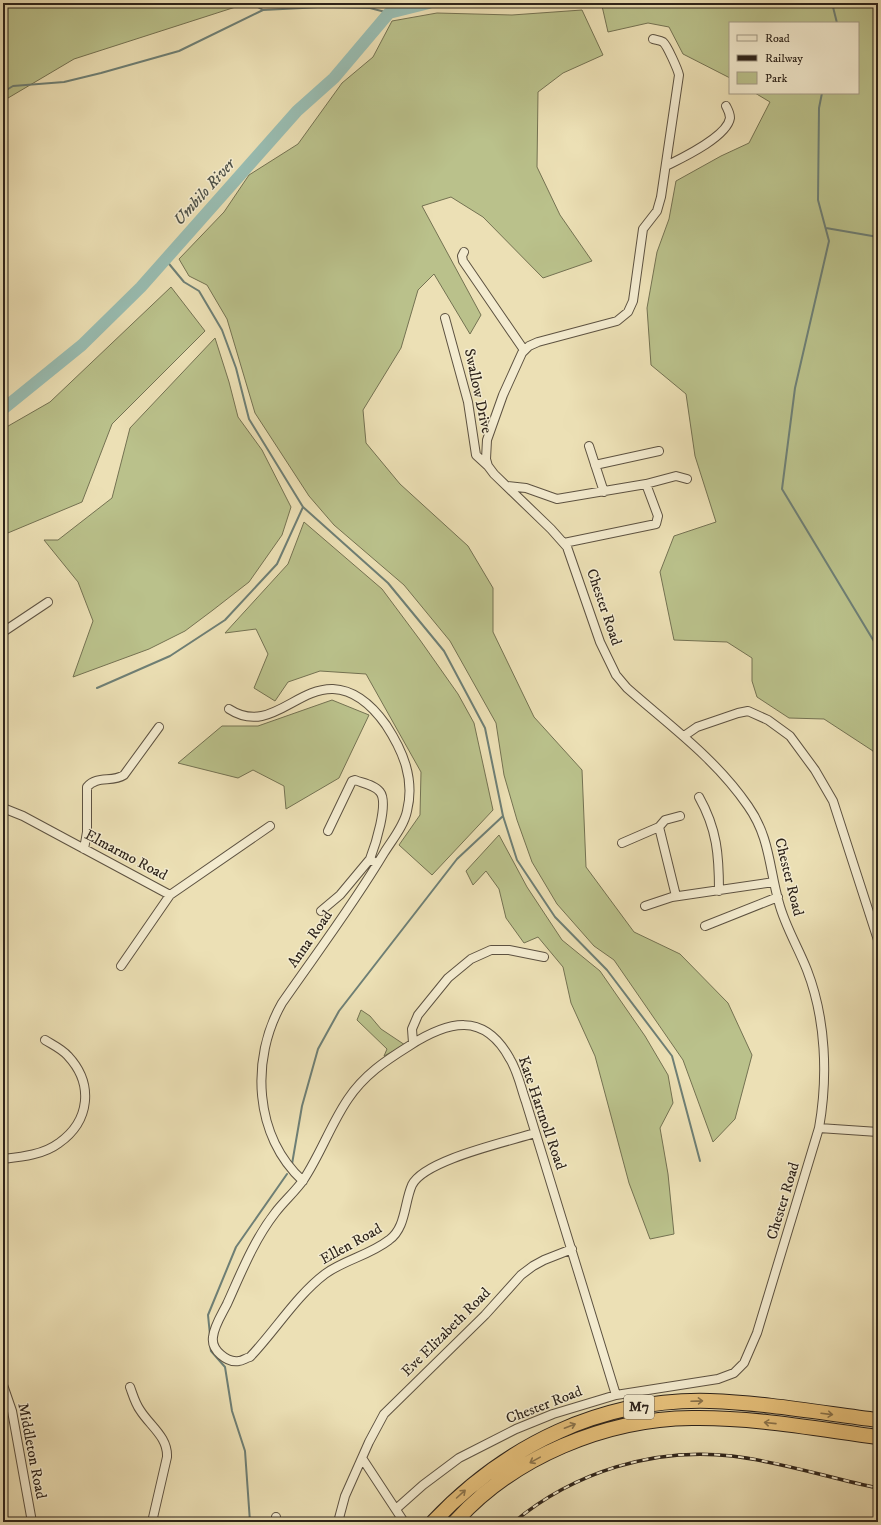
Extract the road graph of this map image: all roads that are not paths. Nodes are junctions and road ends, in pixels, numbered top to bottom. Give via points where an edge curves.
1 (653, 39) dead end
2 (726, 106) dead end
3 (666, 166) junction
4 (464, 252) dead end
5 (445, 318) dead end
6 (524, 350) junction
7 (589, 446) dead end
8 (659, 451) dead end
9 (595, 465) junction
10 (488, 466) junction
11 (687, 478) dead end
12 (646, 484) junction
13 (507, 486) junction
14 (604, 492) junction
15 (564, 543) junction
16 (48, 602) dead end
17 (3, 632) edge
18 (228, 709) dead end
19 (159, 727) dead end
20 (684, 736) junction
21 (699, 797) dead end
22 (3, 808) edge
23 (680, 816) dead end
24 (270, 826) dead end
25 (659, 827) junction
26 (328, 831) dead end
27 (622, 843) dead end
28 (84, 849) junction
29 (374, 862) junction
30 (774, 882) junction
31 (719, 891) junction
32 (170, 895) junction
33 (676, 896) junction
34 (778, 897) junction
35 (645, 906) dead end
36 (322, 911) dead end
37 (705, 926) dead end
38 (878, 940) edge
39 (544, 957) dead end
40 (120, 966) dead end
41 (45, 1040) dead end
42 (413, 1043) junction
43 (820, 1128) junction
44 (878, 1132) edge
45 (535, 1133) junction
46 (3, 1159) edge
47 (303, 1181) junction
48 (572, 1249) junction
49 (239, 1361) joint
50 (3, 1385) edge
51 (130, 1387) dead end
52 (616, 1395) junction
53 (878, 1420) edge
54 (878, 1437) edge
55 (362, 1458) junction
56 (396, 1509) junction
57 (32, 1522) edge
58 (152, 1522) edge
59 (338, 1522) edge
60 (404, 1522) edge
61 (433, 1522) edge
62 (455, 1522) edge

1 - 3 street via 665,45 678,72
2 - 3 street via 730,120 707,145
3 - 6 street via 657,211 643,229 633,301 624,316 602,326 538,342
4 - 6 street via 463,260
5 - 10 street, Swallow Drive via 468,402 476,452 480,460
6 - 10 street via 516,362 488,435 485,449
7 - 9 street
8 - 9 street
9 - 14 street
10 - 13 street, Chester Road
11 - 12 street via 676,476
12 - 14 street
12 - 15 street via 658,516 656,524
13 - 14 street via 526,488 557,498
13 - 15 street, Chester Road
15 - 20 street, Chester Road via 572,557 600,642 616,675 627,688
16 - 17 street
18 - 29 street, Anna Road via 242,716 266,715 312,693 332,689 359,698 380,717 402,750 409,784 405,817
19 - 28 street via 124,775 116,780 95,780 87,787 87,832
20 - 30 street, Chester Road via 726,776 755,817 767,846
20 - 38 street via 697,726 748,712 768,720 790,736 822,780 833,801
21 - 31 street via 714,828 719,857
22 - 28 street, Elmarmo Road via 24,816
23 - 25 street via 665,820
24 - 32 street, Elmarmo Road
25 - 27 street
25 - 33 street
26 - 29 street via 352,781 378,789 383,806
28 - 32 street, Elmarmo Road
29 - 36 street
29 - 47 street, Anna Road via 282,1003 271,1022 266,1043 262,1080 264,1115 278,1152
30 - 31 street
30 - 34 street, Chester Road
31 - 33 street
32 - 40 street
33 - 35 street
34 - 37 street
34 - 43 street, Chester Road via 785,922 812,984 818,1014 824,1073
39 - 42 street via 509,950 491,950 471,959 448,978 418,1014 412,1029
41 - 46 street via 67,1054 77,1067 84,1082 85,1104 82,1119 58,1144 30,1156
42 - 45 street, Kate Hartnoll Road via 440,1028 457,1024 472,1026 494,1038 511,1061
42 - 47 street, Kate Hartnoll Road via 375,1068 358,1086 337,1116
43 - 44 street
43 - 52 street, Chester Road via 757,1333 744,1363 734,1372 718,1379
45 - 48 street, Kate Hartnoll Road
45 - 49 street, Ellen Road via 442,1162 423,1172 412,1184 399,1227 390,1240 336,1267 317,1280 250,1357
47 - 49 street, Kate Hartnoll Road via 275,1214 252,1251 213,1337 222,1356 231,1361
48 - 52 street, Kate Hartnoll Road
48 - 55 street, Eve Elizabeth Road via 544,1260 521,1276 384,1414
50 - 57 street, Middleton Road via 12,1411
51 - 58 street via 139,1410 163,1439 167,1448
52 - 56 street, Chester Road via 553,1414 479,1448 442,1470
61 -> 53 highway, M7 via 474,1483 520,1450 587,1419 612,1412 650,1405 709,1401
54 -> 62 highway, M7 via 720,1418 662,1420 627,1425 572,1442 536,1459 487,1492
55 - 56 street
55 - 59 street via 345,1496
56 - 60 street

